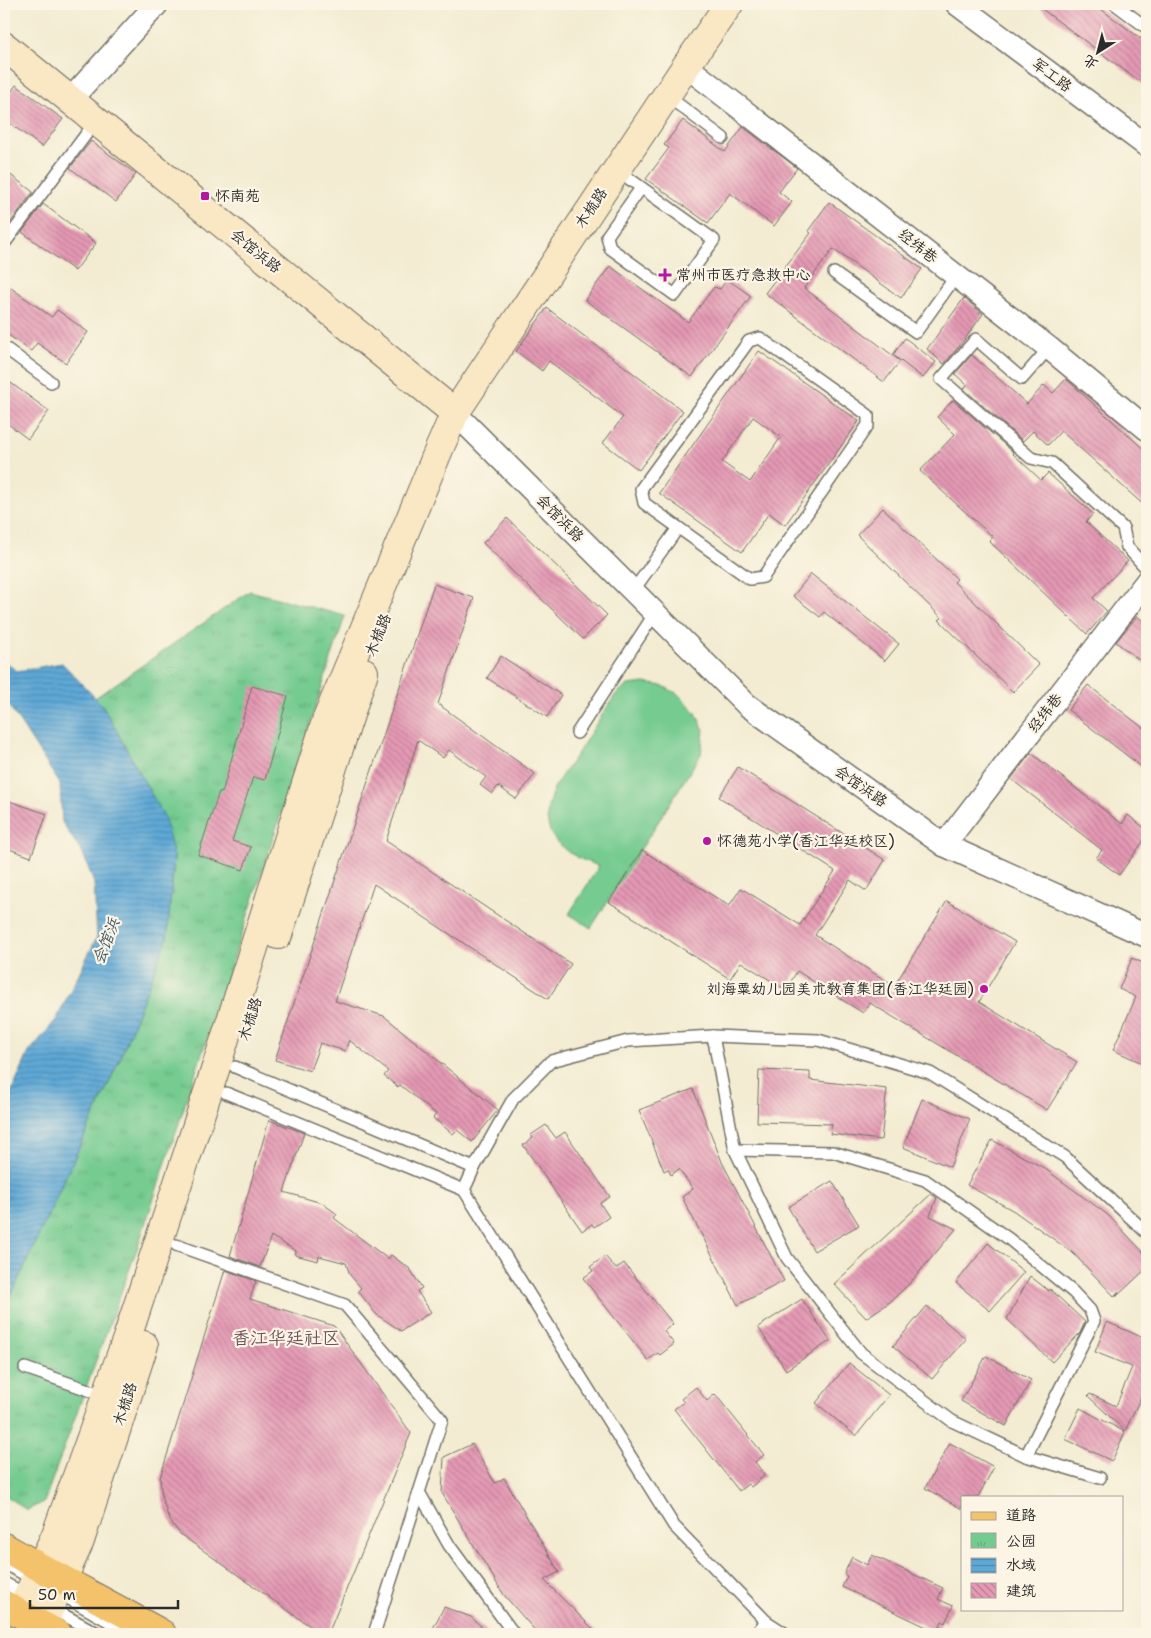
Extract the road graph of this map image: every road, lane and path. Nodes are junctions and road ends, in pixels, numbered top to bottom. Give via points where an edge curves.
1 (157, 4) edge
2 (729, 4) edge
3 (957, 4) edge
4 (1116, 4) edge
5 (1147, 28) edge
6 (4, 46) edge
7 (686, 66) junction
8 (666, 95) junction
9 (70, 100) junction
10 (96, 121) junction
11 (723, 138) dead end
12 (1147, 146) edge
13 (617, 170) junction
14 (641, 188) junction
15 (4, 244) edge
16 (834, 273) dead end
17 (956, 276) junction
18 (4, 347) edge
19 (1049, 348) junction
20 (51, 382) dead end
21 (455, 413) junction
22 (1147, 429) edge
23 (678, 528) junction
24 (1147, 569) edge
25 (1147, 581) edge
26 (633, 591) junction
27 (655, 613) junction
28 (577, 733) dead end
29 (944, 845) junction
30 (1147, 936) edge
31 (713, 1036) junction
32 (235, 1067) junction
33 (226, 1093) junction
34 (735, 1150) junction
35 (474, 1168) junction
36 (464, 1190) junction
37 (1147, 1234) edge
38 (176, 1245) junction
39 (25, 1368) dead end
40 (106, 1396) junction
41 (1026, 1456) junction
42 (1100, 1478) dead end
43 (419, 1492) junction
44 (4, 1547) edge
45 (4, 1563) edge
46 (4, 1583) edge
47 (40, 1600) edge
48 (766, 1621) junction
49 (99, 1634) edge
50 (131, 1634) edge
51 (162, 1634) edge
52 (374, 1634) edge
53 (514, 1634) edge
54 (756, 1634) edge
55 (786, 1634) edge

1 - 9 street
2 - 7 street, 木梳路
3 - 12 street, 军工路
4 - 5 lane
6 - 9 street, 会馆浜路
7 - 8 street, 木梳路
7 - 17 street, 经纬巷
8 - 11 lane
8 - 13 street, 木梳路
9 - 10 street, 会馆浜路
10 - 15 lane
10 - 21 street, 会馆浜路
13 - 14 lane
13 - 21 street, 木梳路
14 - 14 lane via 714,240 675,295 610,248 607,236
16 - 17 lane via 916,332
17 - 19 street, 经纬巷
18 - 20 lane
19 - 22 street, 经纬巷
19 - 24 lane via 1022,379 976,339 940,379 1031,458 1052,463 1059,469 1123,528 1127,547
21 - 26 street, 会馆浜路
21 - 32 street, 木梳路 via 452,453 368,658
21 - 40 street, 木梳路 via 326,721 211,1083
23 - 23 lane via 644,503 641,489 749,342 760,338 868,415 868,425 763,577 750,579
23 - 26 lane
25 - 29 street, 经纬巷
26 - 27 street, 会馆浜路
27 - 28 lane
27 - 29 street, 会馆浜路 via 747,705
29 - 30 street, 会馆浜路
31 - 34 lane
31 - 35 lane via 628,1041 551,1062 514,1099
31 - 37 lane via 818,1040 930,1073 1065,1157
32 - 33 street, 木梳路
32 - 35 lane
33 - 36 lane
33 - 38 street, 木梳路
34 - 41 lane via 787,1258 861,1353 952,1421
34 - 41 lane via 833,1152 925,1180 1008,1239 1073,1292 1090,1310 1094,1321
35 - 36 lane
36 - 48 lane via 674,1526
38 - 43 lane via 345,1305 442,1420
38 - 47 street, 木梳路 via 80,1541
39 - 40 lane
40 - 47 street, 木梳路 via 56,1534
41 - 42 lane
43 - 52 lane
43 - 53 lane via 450,1545
44 - 47 main road
45 - 47 lane
46 - 47 lane
47 - 49 lane
47 - 50 lane
47 - 51 main road via 107,1603
48 - 54 lane
48 - 55 lane

